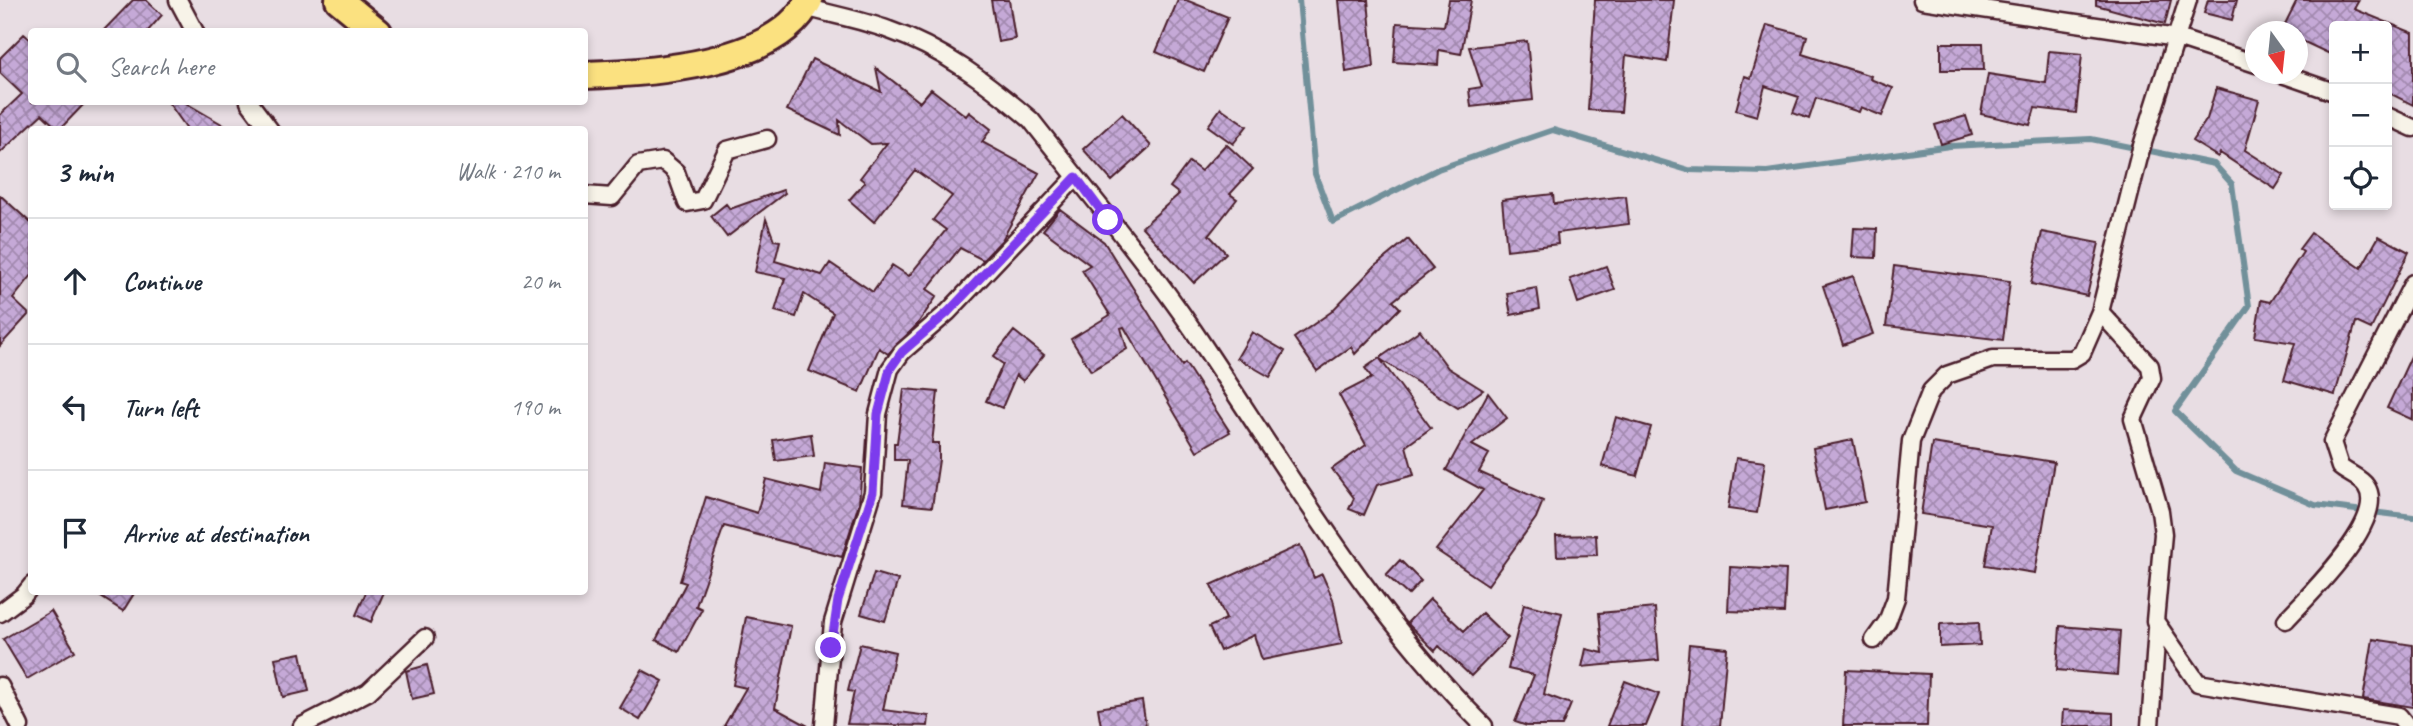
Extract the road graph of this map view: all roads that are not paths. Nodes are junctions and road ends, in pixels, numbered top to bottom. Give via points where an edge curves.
1 (178, 0) edge
2 (339, 0) edge
3 (1922, 0) edge
4 (2188, 0) edge
5 (807, 4) edge
6 (193, 28) edge
7 (373, 28) edge
8 (2176, 38) junction
9 (2245, 60) edge
10 (588, 75) edge
11 (2308, 83) edge
12 (2329, 90) edge
13 (251, 105) edge
14 (2392, 118) edge
15 (267, 126) edge
16 (2413, 128) edge
17 (767, 139) dead end
18 (1076, 177) junction
19 (588, 195) edge
20 (2413, 283) edge
21 (2100, 312) junction
22 (28, 590) edge
23 (0, 613) edge
24 (2286, 620) dead end
25 (2157, 628) junction
26 (425, 638) dead end
27 (1874, 640) dead end
28 (0, 686) edge
29 (20, 726) edge
30 (302, 726) edge
31 (824, 726) edge
32 (1484, 726) edge
33 (2150, 726) edge
34 (2407, 726) edge

1 - 6 street
2 - 7 highway
3 - 8 street
4 - 8 street
5 - 10 highway via 775,35 716,61 656,72
5 - 18 street via 891,30 949,59 1031,120
8 - 9 street
8 - 21 street via 2133,175
11 - 12 street
13 - 15 street
14 - 16 street
17 - 19 street via 727,149 703,201 687,203 676,172 663,161 638,165 612,197
18 - 31 street via 890,369 878,414 873,492 833,622
18 - 32 street via 1191,327 1376,601 1435,677
20 - 24 street via 2332,442 2340,467 2365,484 2370,496 2362,527 2347,553
21 - 25 street via 2150,366 2152,378 2133,419 2164,534 2154,614
21 - 27 street via 2078,357 1993,359 1947,375 1931,391 1911,441 1896,598
22 - 23 street
25 - 33 street
25 - 34 street via 2197,683 2399,716
26 - 30 street via 368,692
28 - 29 street

